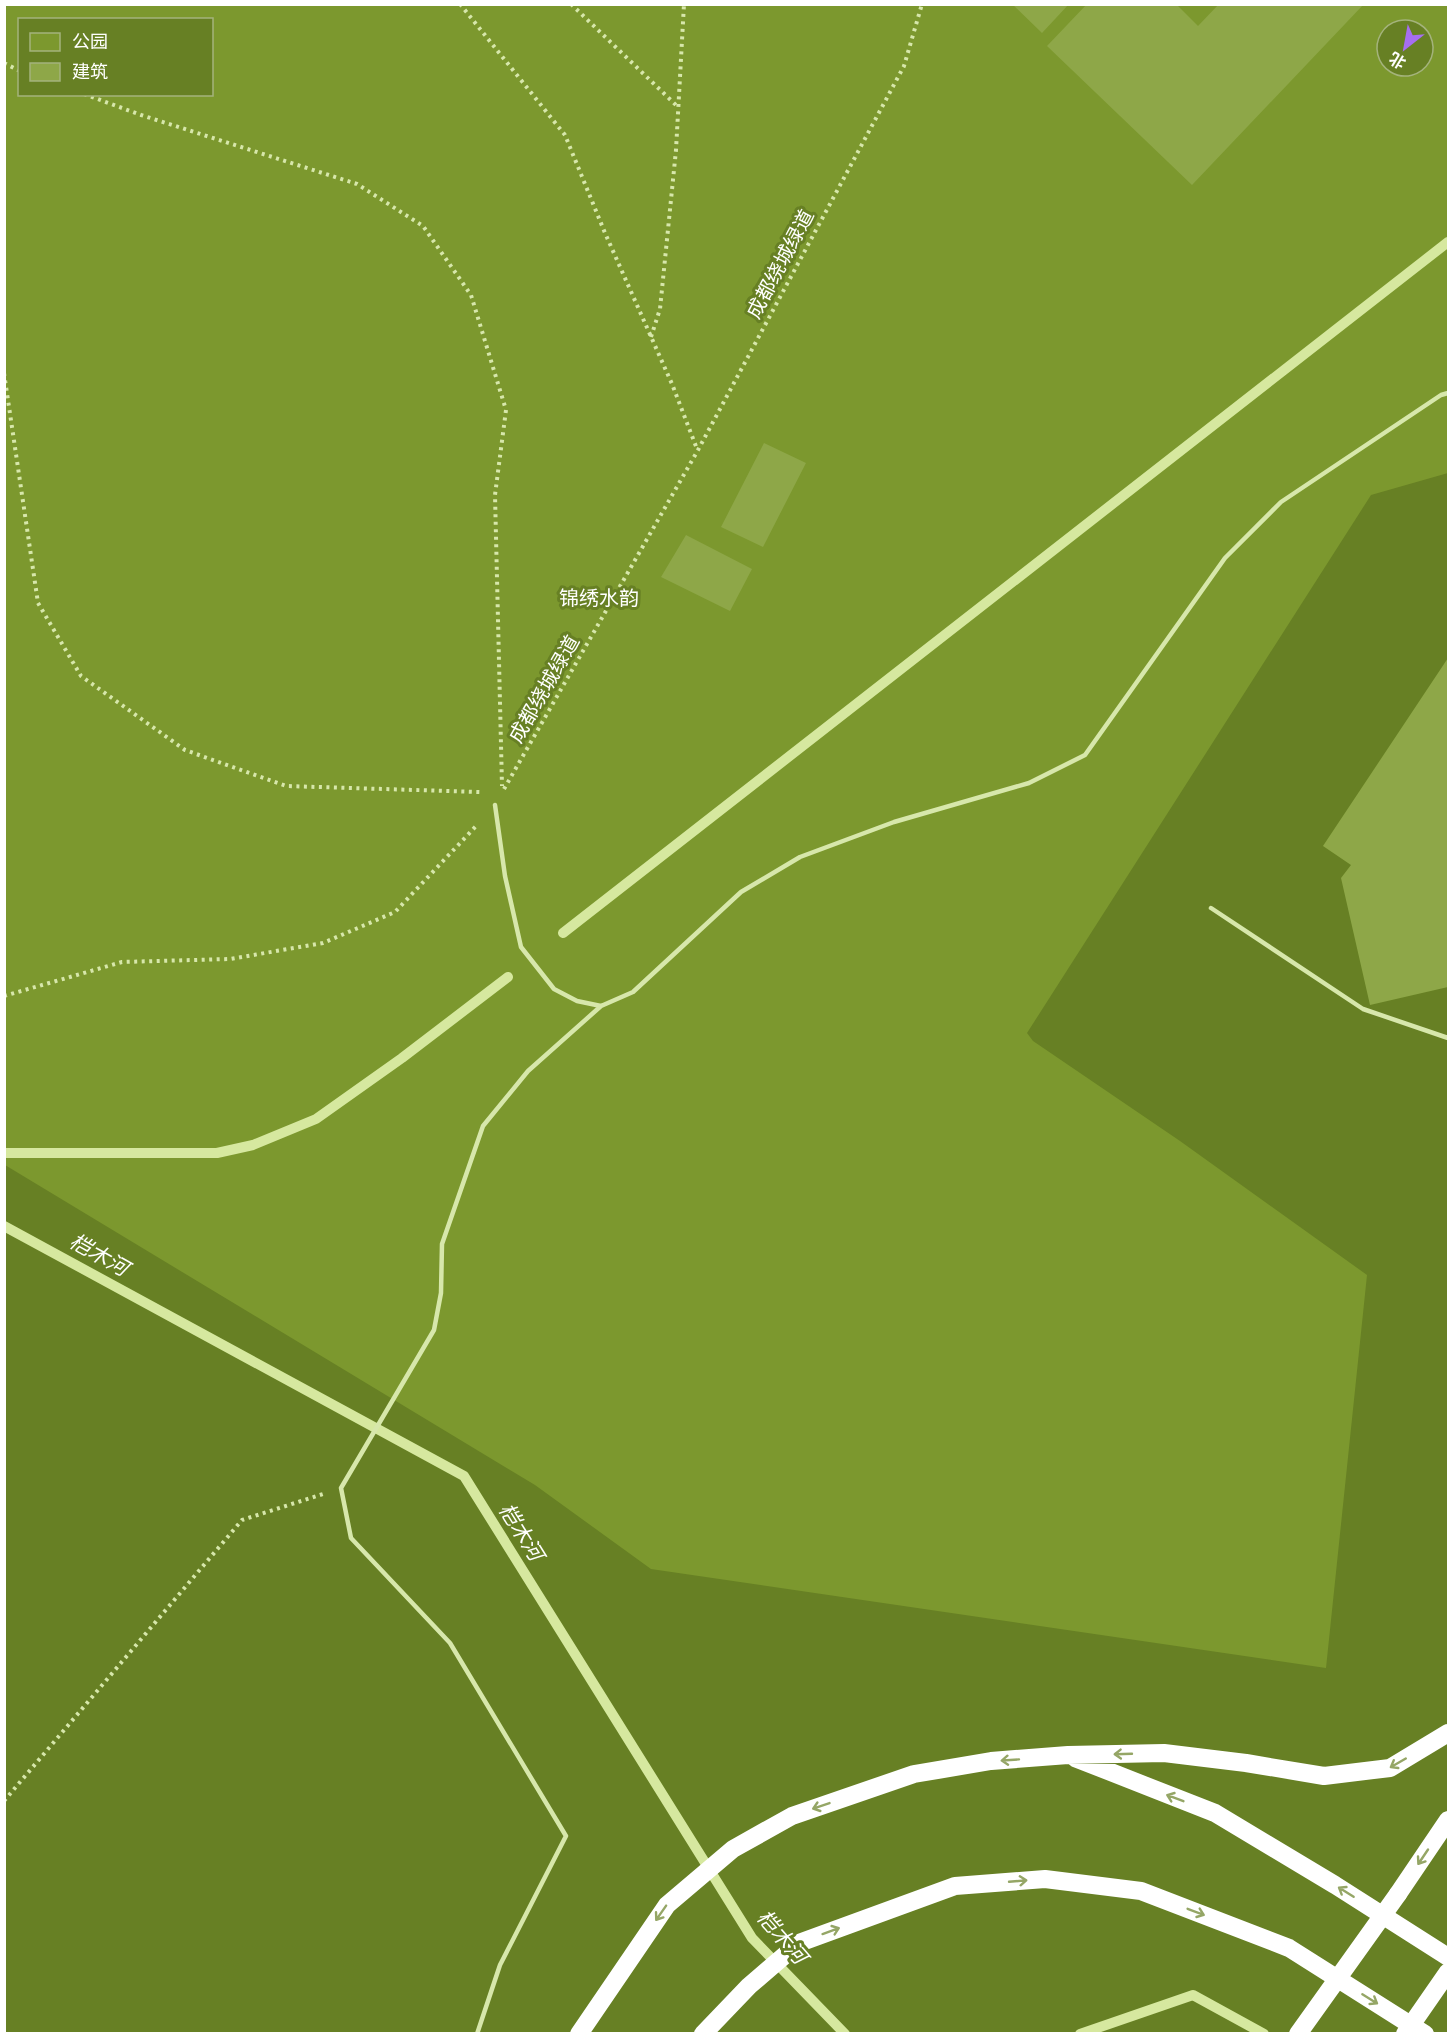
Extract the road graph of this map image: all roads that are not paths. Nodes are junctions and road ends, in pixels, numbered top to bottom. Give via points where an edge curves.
1 (1449, 393) edge
2 (495, 805) road end
3 (1211, 908) dead end
4 (601, 1006) junction
5 (1449, 1038) edge
6 (1449, 1733) edge
7 (1068, 1755) junction
8 (1449, 1820) edge
9 (1449, 1957) edge
10 (1449, 1972) edge
11 (749, 1986) junction
12 (477, 2034) edge
13 (579, 2034) edge
14 (703, 2034) edge
15 (721, 2034) edge
16 (1298, 2034) edge
17 (1405, 2034) edge
18 (1425, 2034) edge

1 - 4 lane via 1281,502 1225,558 1085,755 1029,783 894,822 800,857 741,892 633,992
2 - 4 lane via 521,947 554,989 577,1001
3 - 5 lane via 1363,1009
4 - 12 lane via 528,1071 483,1126 442,1244 441,1293 434,1330 341,1488 351,1538 450,1643 566,1836 500,1965
6 -> 7 highway via 1390,1768 1324,1776 1164,1752
9 -> 7 highway via 1215,1813
7 -> 13 highway via 992,1761 914,1774 792,1816 733,1849 667,1905
8 -> 16 highway, bridge
10 - 17 highway, bridge
11 - 14 highway
11 - 15 highway
11 -> 18 highway via 799,1943 955,1886 1045,1879 1142,1891 1289,1948

